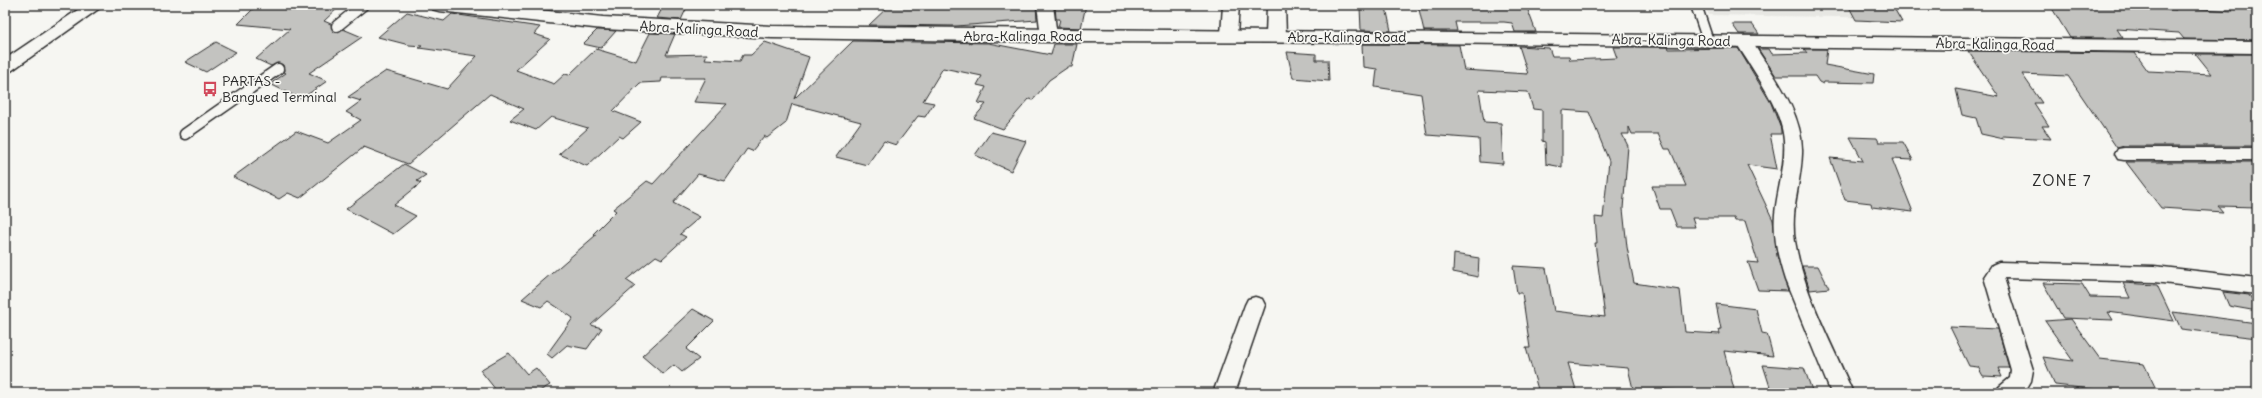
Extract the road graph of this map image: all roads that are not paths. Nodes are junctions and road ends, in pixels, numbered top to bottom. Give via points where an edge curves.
1 (96, 5) edge
2 (363, 5) edge
3 (439, 5) edge
4 (1045, 5) edge
5 (1231, 5) edge
6 (1276, 5) edge
7 (1696, 5) edge
8 (337, 26) dead end
9 (1229, 35) junction
10 (1049, 36) junction
11 (1276, 36) junction
12 (1708, 41) junction
13 (1744, 41) junction
14 (2257, 47) edge
15 (5, 67) edge
16 (278, 69) dead end
17 (185, 134) dead end
18 (2124, 154) dead end
19 (2257, 154) edge
20 (2257, 286) edge
21 (1255, 305) dead end
22 (1224, 393) edge
23 (1842, 393) edge
24 (2007, 393) edge

1 - 15 street
2 - 8 lane
3 - 10 main road, Abra-Kalinga Road via 603,23 714,30
4 - 10 street
5 - 9 street
6 - 11 main road
7 - 12 lane
9 - 10 main road, Abra-Kalinga Road
9 - 11 main road, Abra-Kalinga Road
11 - 12 main road, Abra-Kalinga Road
12 - 13 main road, Abra-Kalinga Road
13 - 14 main road, Abra-Kalinga Road
13 - 23 street via 1783,111 1792,135 1785,200 1785,240 1797,284
16 - 17 lane
18 - 19 street
20 - 24 street via 2154,274 1999,270 1994,277 1995,282 2022,370 2017,386
21 - 22 street

